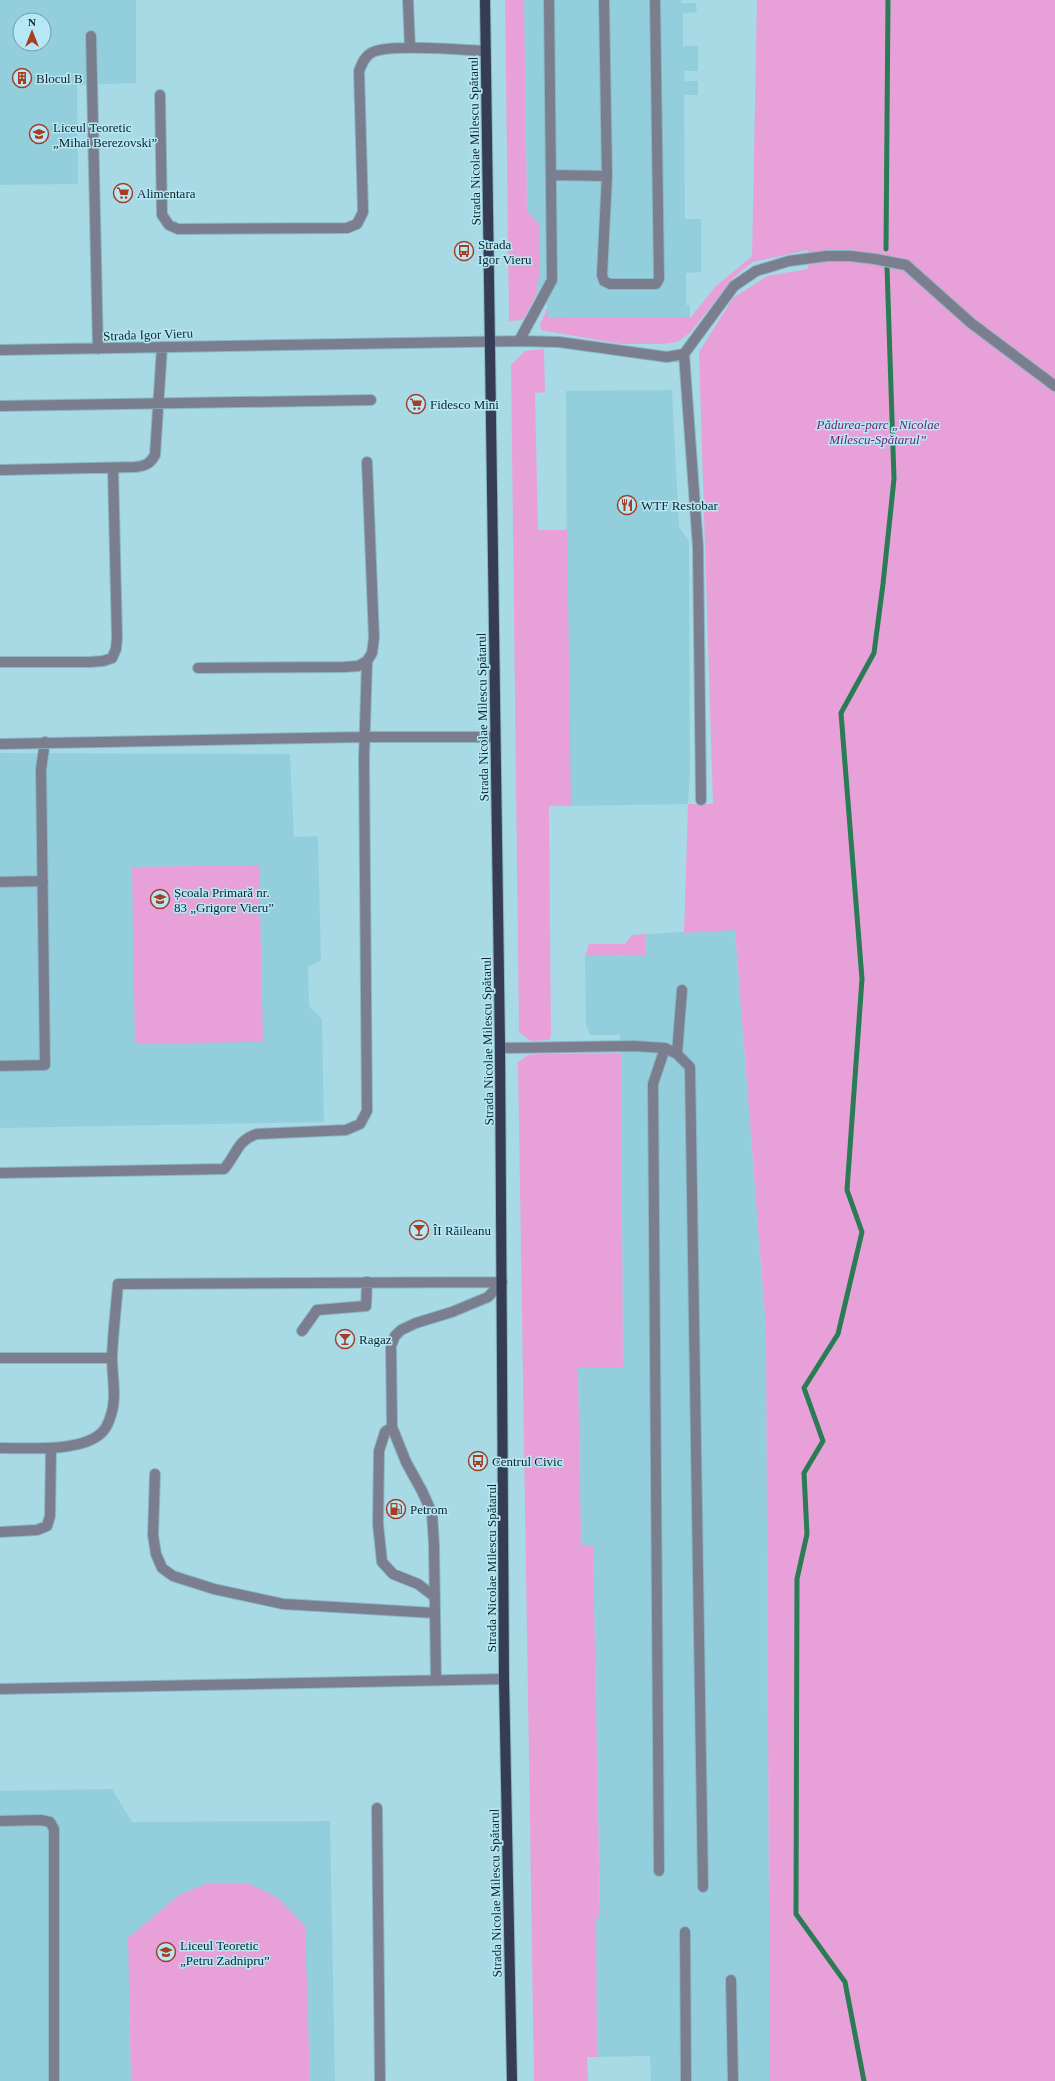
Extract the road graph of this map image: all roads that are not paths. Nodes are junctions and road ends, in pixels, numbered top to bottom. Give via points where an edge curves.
1 (408, 0) edge
2 (485, 0) edge
3 (549, 0) edge
4 (604, 0) edge
5 (655, 0) edge
6 (91, 36) dead end
7 (410, 48) junction
8 (486, 51) junction
9 (160, 95) dead end
10 (551, 174) junction
11 (606, 176) junction
12 (489, 341) junction
13 (519, 341) junction
14 (162, 347) junction
15 (98, 349) junction
16 (0, 350) edge
17 (684, 354) junction
18 (1055, 386) edge
19 (371, 400) dead end
20 (158, 403) junction
21 (0, 406) edge
22 (367, 462) dead end
23 (113, 468) junction
24 (0, 470) edge
25 (366, 661) junction
26 (0, 662) edge
27 (198, 668) dead end
28 (364, 737) junction
29 (495, 737) junction
30 (45, 742) junction
31 (0, 744) edge
32 (701, 800) dead end
33 (43, 881) junction
34 (0, 882) edge
35 (682, 990) dead end
36 (500, 1048) junction
37 (665, 1048) junction
38 (677, 1054) junction
39 (0, 1066) edge
40 (0, 1173) edge
41 (367, 1282) junction
42 (502, 1282) junction
43 (302, 1331) dead end
44 (0, 1358) edge
45 (112, 1358) junction
46 (392, 1427) junction
47 (0, 1448) edge
48 (51, 1448) junction
49 (155, 1474) dead end
50 (0, 1532) edge
51 (435, 1597) junction
52 (435, 1614) junction
53 (504, 1679) junction
54 (436, 1680) junction
55 (0, 1689) edge
56 (377, 1808) dead end
57 (0, 1821) edge
58 (659, 1871) dead end
59 (703, 1887) dead end
60 (685, 1932) dead end
61 (731, 1980) dead end
62 (54, 2081) edge
63 (380, 2081) edge
64 (512, 2081) edge
65 (686, 2081) edge
66 (733, 2081) edge

1 - 7 street
2 - 8 main road, Strada Nicolae Milescu Spătarul
3 - 10 street
4 - 11 street
5 - 11 street via 659,279 656,284 610,284 604,281 602,274
6 - 15 street
7 - 8 street
7 - 9 street via 372,52 365,58 359,71 364,212 357,224 347,228 178,229 169,225 162,215
8 - 12 main road, Strada Nicolae Milescu Spătarul
10 - 11 street
10 - 13 street via 552,280
12 - 13 street, Strada Igor Vieru
12 - 14 street, Strada Igor Vieru
12 - 29 main road, Strada Nicolae Milescu Spătarul
13 - 17 street, Strada Igor Vieru via 559,342 667,357
14 - 15 street, Strada Igor Vieru
14 - 20 street
15 - 16 street, Strada Igor Vieru
17 - 18 street via 734,286 756,271 789,261 827,256 856,257 906,265 971,323
17 - 32 street via 698,547
19 - 20 street
20 - 21 street
20 - 23 street via 155,455 152,462 144,466
22 - 25 street via 374,638 372,653
23 - 24 street
23 - 26 street via 116,649 112,658 90,662
25 - 27 street via 358,666 344,667
25 - 28 street
28 - 29 street
28 - 30 street
28 - 40 street via 367,1112 360,1124 346,1130 257,1134 247,1137 224,1169
29 - 36 main road, Strada Nicolae Milescu Spătarul
30 - 31 street
30 - 33 street via 41,769
33 - 34 street
33 - 39 street via 45,1065
35 - 38 street
36 - 37 street
36 - 42 main road, Strada Nicolae Milescu Spătarul
37 - 38 street
37 - 58 street via 653,1084
38 - 59 street via 690,1067
41 - 42 street
41 - 43 street via 366,1306 317,1310
41 - 45 street via 118,1284
42 - 46 street via 488,1297 416,1323 395,1336 391,1346
42 - 53 main road, Strada Nicolae Milescu Spătarul
44 - 45 street
45 - 48 street via 113,1406 112,1415 105,1429 98,1436 79,1444
46 - 51 street via 406,1462 432,1513
46 - 51 street via 385,1432 380,1451 378,1524 382,1562 393,1574 418,1584
47 - 48 street
48 - 50 street via 50,1516 47,1526 37,1530
49 - 52 street via 153,1535 156,1554 162,1568 173,1576 214,1589 283,1604
51 - 52 street
52 - 54 street
53 - 54 street
53 - 64 main road, Strada Nicolae Milescu Spătarul
54 - 55 street
56 - 63 street
57 - 62 street via 41,1820 50,1822 54,1829
60 - 65 street
61 - 66 street

